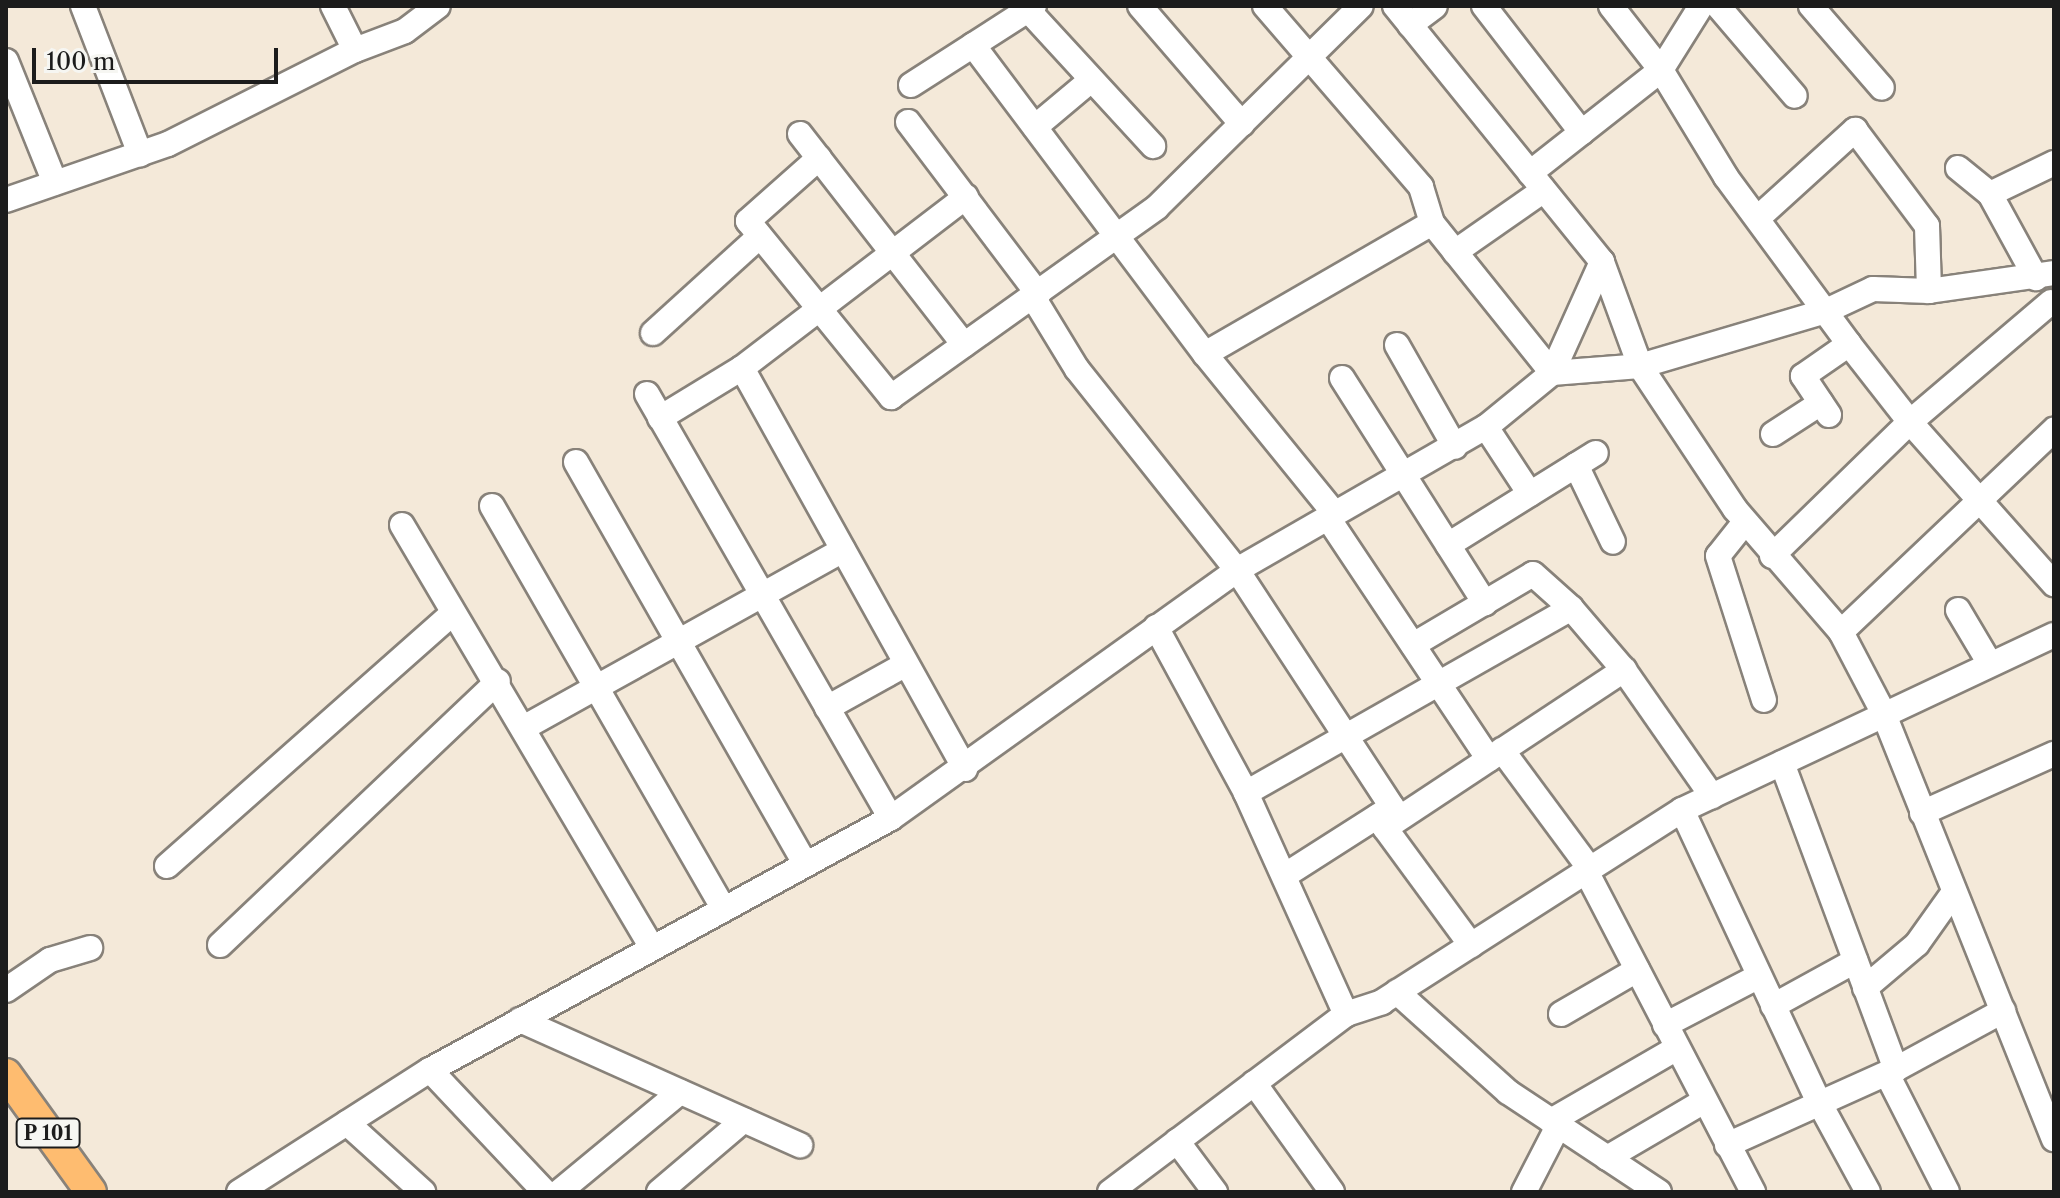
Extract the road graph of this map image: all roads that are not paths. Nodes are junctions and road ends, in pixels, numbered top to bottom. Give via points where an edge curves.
1 (83, 6) edge
2 (333, 6) edge
3 (438, 6) edge
4 (1140, 6) edge
5 (1265, 6) edge
6 (1361, 6) edge
7 (1395, 6) edge
8 (1435, 6) edge
9 (1484, 6) edge
10 (1611, 6) edge
11 (1701, 6) edge
12 (1718, 6) edge
13 (1811, 6) edge
14 (1031, 8) edge
15 (1410, 25) junction
16 (973, 45) junction
17 (355, 50) junction
18 (1308, 59) junction
19 (6, 61) edge
20 (1661, 70) junction
21 (1091, 80) junction
22 (911, 85) dead end
23 (1882, 88) dead end
24 (1795, 96) dead end
25 (908, 122) dead end
26 (1242, 124) junction
27 (1035, 127) junction
28 (1582, 133) junction
29 (800, 134) dead end
30 (1153, 146) dead end
31 (140, 154) junction
32 (819, 158) junction
33 (2054, 163) edge
34 (1958, 168) dead end
35 (1537, 182) junction
36 (55, 183) junction
37 (1990, 194) junction
38 (966, 197) junction
39 (6, 200) edge
40 (1759, 217) junction
41 (1432, 223) junction
42 (760, 236) junction
43 (1117, 238) junction
44 (1455, 252) junction
45 (892, 254) junction
46 (1602, 262) junction
47 (2045, 276) edge
48 (1929, 291) junction
49 (1036, 296) junction
50 (2052, 303) edge
51 (819, 309) junction
52 (1826, 311) junction
53 (653, 333) dead end
54 (1849, 344) junction
55 (964, 345) junction
56 (1397, 345) dead end
57 (1205, 354) junction
58 (1640, 366) junction
59 (742, 368) junction
60 (1552, 373) junction
61 (1342, 378) dead end
62 (647, 394) dead end
63 (660, 418) junction
64 (1910, 422) junction
65 (1486, 427) junction
66 (1773, 434) dead end
67 (2052, 435) edge
68 (1455, 447) junction
69 (576, 462) dead end
70 (1403, 474) junction
71 (1530, 494) junction
72 (1980, 500) junction
73 (492, 506) dead end
74 (1331, 516) junction
75 (1745, 522) junction
76 (402, 525) dead end
77 (1613, 542) dead end
78 (1448, 545) junction
79 (843, 550) junction
80 (1772, 556) junction
81 (1237, 570) junction
82 (2054, 584) edge
83 (762, 595) junction
84 (1485, 603) junction
85 (1571, 608) junction
86 (1958, 610) dead end
87 (451, 615) junction
88 (1156, 627) junction
89 (1841, 632) junction
90 (2054, 635) edge
91 (679, 642) junction
92 (1413, 645) junction
93 (906, 664) junction
94 (1990, 664) junction
95 (1624, 670) junction
96 (498, 681) junction
97 (1438, 682) junction
98 (597, 687) junction
99 (1764, 700) dead end
100 (827, 708) junction
101 (1883, 712) junction
102 (525, 727) junction
103 (1348, 734) junction
104 (1496, 754) junction
105 (2054, 754) edge
106 (1782, 763) junction
107 (965, 769) junction
108 (1246, 793) junction
109 (1712, 796) junction
110 (1682, 810) junction
111 (1922, 813) junction
112 (891, 818) junction
113 (1381, 822) junction
114 (805, 864) junction
115 (167, 866) dead end
116 (1588, 870) junction
117 (1284, 876) junction
118 (1954, 892) junction
119 (724, 909) junction
120 (220, 945) dead end
121 (1471, 945) junction
122 (90, 948) dead end
123 (652, 948) junction
124 (1855, 961) junction
125 (1637, 970) junction
126 (1759, 976) junction
127 (1865, 988) junction
128 (6, 990) edge
129 (1397, 992) junction
130 (1773, 1006) junction
131 (2003, 1011) junction
132 (1346, 1014) junction
133 (1561, 1014) dead end
134 (520, 1020) junction
135 (1665, 1025) junction
136 (1677, 1048) junction
137 (430, 1070) junction
138 (1892, 1072) junction
139 (6, 1074) edge
140 (1254, 1083) junction
141 (680, 1092) junction
142 (1704, 1101) junction
143 (1820, 1104) junction
144 (744, 1120) junction
145 (347, 1123) junction
146 (1555, 1123) junction
147 (2054, 1139) edge
148 (1177, 1141) junction
149 (800, 1145) dead end
150 (1727, 1145) junction
151 (1607, 1158) junction
152 (274, 1182) edge
153 (1631, 1184) edge
154 (91, 1192) edge
155 (239, 1192) edge
156 (423, 1192) edge
157 (545, 1192) edge
158 (559, 1192) edge
159 (659, 1192) edge
160 (1110, 1192) edge
161 (1215, 1192) edge
162 (1332, 1192) edge
163 (1524, 1192) edge
164 (1659, 1192) edge
165 (1753, 1192) edge
166 (1868, 1192) edge
167 (1947, 1192) edge

1 - 31 street
2 - 17 street
3 - 17 street via 405,31
4 - 26 street
5 - 18 street
6 - 18 street
7 - 15 street
8 - 15 street
9 - 28 street
10 - 20 street
11 - 20 street
12 - 24 street
13 - 23 street
14 - 16 street
14 - 21 street
15 - 35 street
16 - 22 street
16 - 27 street
17 - 31 street
18 - 26 street
18 - 41 street via 1421,187
19 - 36 street
20 - 28 street
20 - 40 street via 1726,177
21 - 27 street
21 - 30 street
25 - 38 street
26 - 43 street
27 - 43 street
28 - 35 street
29 - 32 street
31 - 36 street
32 - 42 street via 748,221
32 - 45 street
33 - 37 street
34 - 37 street
35 - 44 street
35 - 46 street
36 - 39 street
37 - 47 street
38 - 45 street
38 - 49 street
40 - 48 street via 1855,130 1927,226
40 - 52 street
41 - 44 street
41 - 57 street
42 - 51 street
42 - 53 street
43 - 49 street
43 - 57 street
44 - 60 street
45 - 51 street
45 - 55 street
46 - 58 street
46 - 60 street
47 - 48 street
47 - 50 street
48 - 52 street via 1873,289
49 - 55 street
49 - 81 street via 1077,369
50 - 64 street
51 - 55 street via 891,397
51 - 59 street
52 - 54 street
52 - 58 street
54 - 64 street
54 - 66 street via 1803,376 1825,409
56 - 68 street
57 - 74 street
58 - 60 street
58 - 75 street
59 - 63 street
59 - 79 street
60 - 65 street
61 - 70 street
62 - 63 street
63 - 83 street
64 - 72 street
64 - 80 street
65 - 68 street
65 - 71 street
67 - 72 street
68 - 70 street
69 - 91 street
70 - 74 street
70 - 78 street
71 - 77 street via 1586,459
71 - 78 street
72 - 82 street
72 - 89 street
73 - 98 street
74 - 81 street
74 - 92 street
75 - 80 street
75 - 99 street via 1718,556
76 - 87 street
78 - 84 street
79 - 83 street
79 - 93 street
80 - 89 street
81 - 88 street
81 - 103 street
83 - 91 street
83 - 100 street
84 - 85 street via 1533,574
84 - 92 street
85 - 95 street
85 - 97 street
86 - 94 street
87 - 96 street
87 - 115 street
88 - 107 street
88 - 108 street
89 - 101 street
90 - 94 street
91 - 98 street
91 - 114 street
92 - 97 street
93 - 100 street
93 - 107 street
94 - 101 street
95 - 104 street
95 - 109 street
96 - 102 street
96 - 120 street
97 - 103 street
97 - 104 street
98 - 102 street
98 - 119 street
100 - 112 street
101 - 106 street
101 - 111 street
102 - 123 street
103 - 108 street
103 - 113 street via 1392,807
104 - 113 street
104 - 116 street
105 - 111 street
106 - 109 street
106 - 124 street
107 - 112 street
108 - 117 street
109 - 110 street
110 - 116 street
110 - 126 street
111 - 118 street
112 - 114 street
113 - 117 street
113 - 121 street
114 - 119 street
116 - 121 street
116 - 125 street
117 - 132 street
118 - 127 street via 1917,944
118 - 131 street
119 - 123 street
121 - 129 street
122 - 128 street via 50,960
123 - 134 street
124 - 127 street
124 - 130 street
125 - 133 street
125 - 135 street
126 - 130 street
126 - 135 street
127 - 138 street
129 - 132 street
129 - 146 street via 1508,1092
130 - 143 street
131 - 138 street
131 - 147 street
132 - 140 street
134 - 137 street
134 - 141 street
135 - 136 street
136 - 142 street
136 - 146 street
137 - 145 street
137 - 157 street
138 - 143 street
138 - 167 street
139 - 154 main road, P 101
140 - 148 street
140 - 162 street
141 - 144 street
141 - 158 street
142 - 150 street
142 - 151 street
143 - 150 street
143 - 166 street
144 - 149 street
144 - 159 street
145 - 152 street
145 - 156 street
146 - 151 street
146 - 163 street
148 - 160 street
148 - 161 street
150 - 165 street
151 - 153 street
152 - 155 street
153 - 164 street

